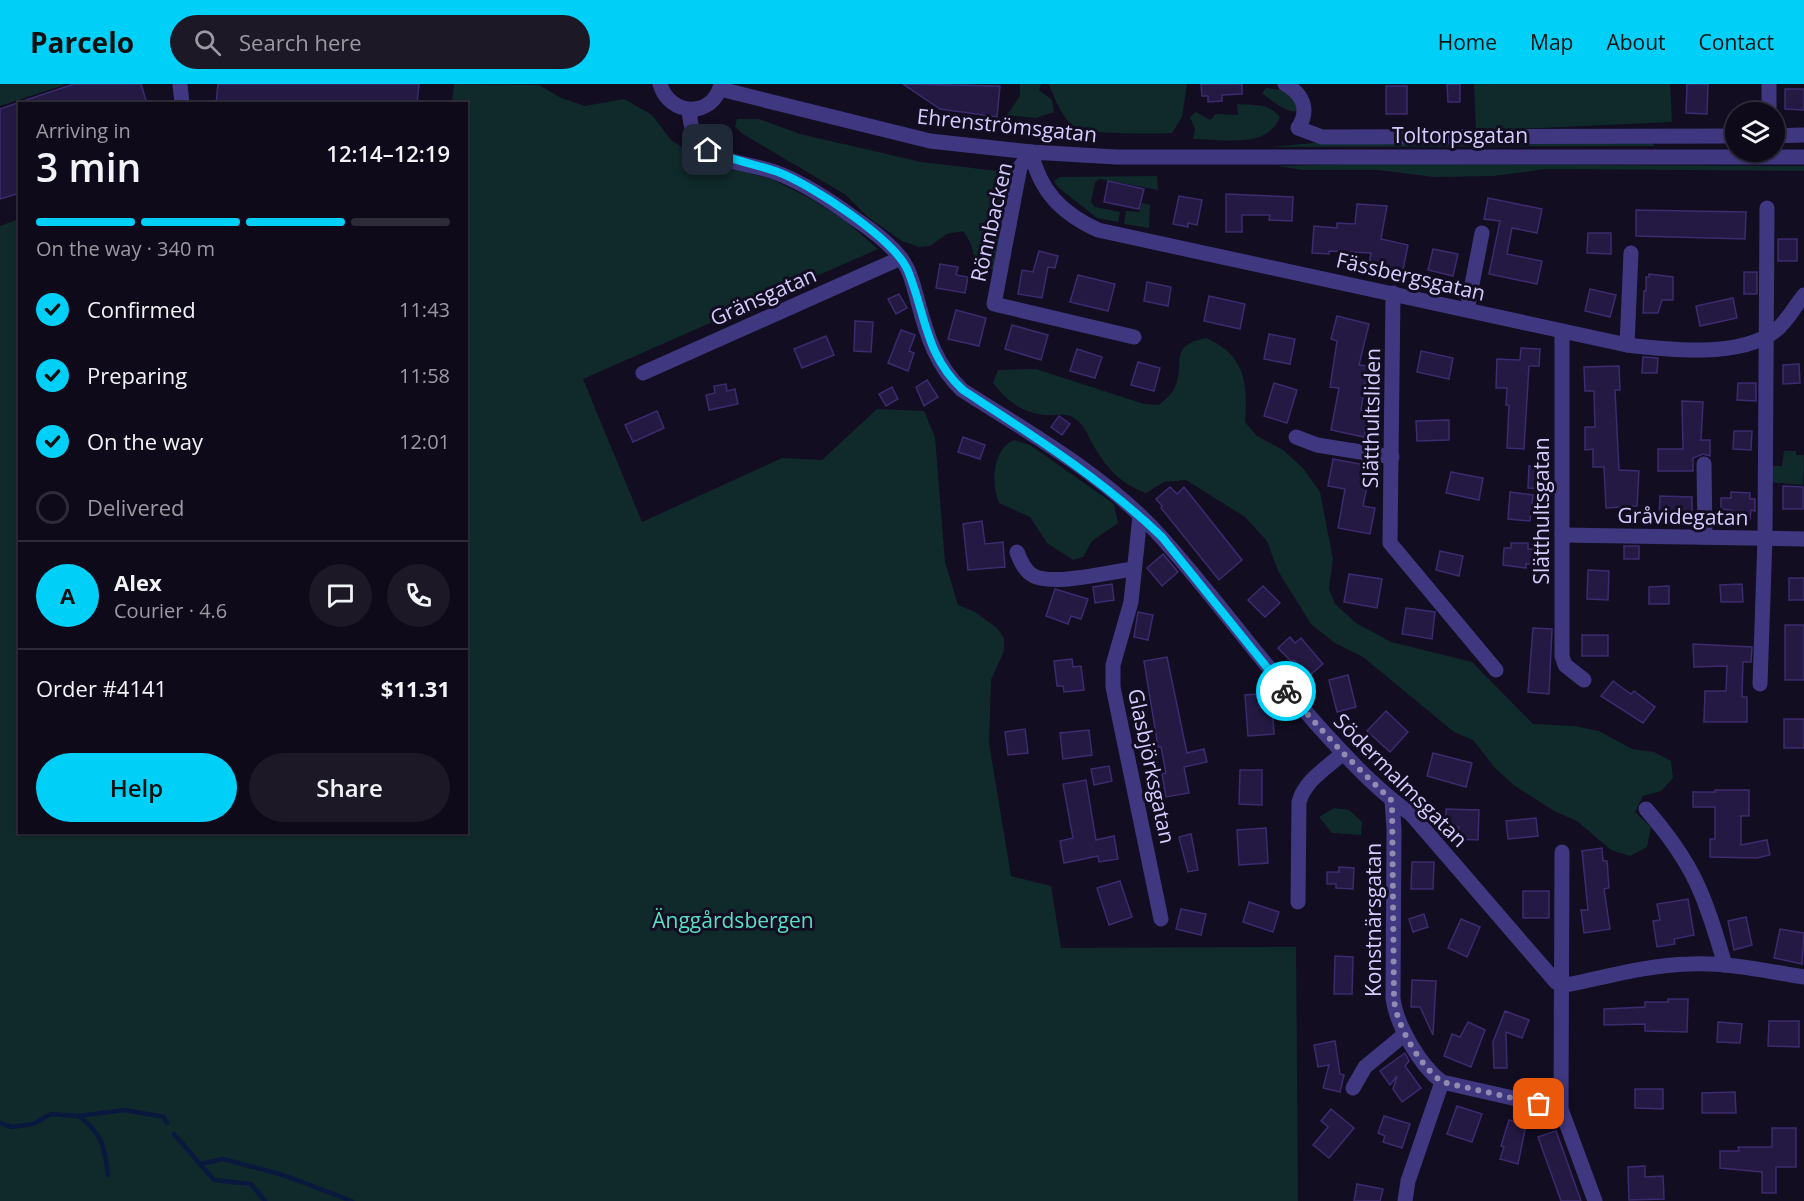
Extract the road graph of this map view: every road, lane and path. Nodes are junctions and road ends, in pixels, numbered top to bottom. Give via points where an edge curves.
1 (180, 84) edge
2 (660, 84) edge
3 (1285, 84) edge
4 (1769, 84) edge
5 (721, 86) edge
6 (182, 102) edge
7 (1769, 102) edge
8 (689, 110) junction
9 (1804, 135) edge
10 (1725, 136) edge
11 (1785, 136) edge
12 (1031, 152) junction
13 (1116, 157) joint
14 (1804, 157) edge
15 (1767, 208) dead end
16 (1482, 233) dead end
17 (1631, 253) dead end
18 (900, 258) junction
19 (1393, 293) junction
20 (1804, 295) edge
21 (1467, 310) junction
22 (1562, 332) junction
23 (1134, 337) dead end
24 (1764, 338) junction
25 (1627, 345) junction
26 (643, 373) dead end
27 (1296, 437) dead end
28 (1392, 457) junction
29 (1704, 464) dead end
30 (1140, 516) junction
31 (1562, 535) junction
32 (1705, 537) junction
33 (1765, 538) junction
34 (1804, 540) edge
35 (1017, 552) dead end
36 (1133, 569) junction
37 (1496, 670) dead end
38 (1584, 680) dead end
39 (1760, 684) dead end
40 (1343, 753) junction
41 (1392, 801) junction
42 (1646, 809) dead end
43 (1562, 852) dead end
44 (1298, 902) dead end
45 (1161, 919) dead end
46 (1725, 965) junction
47 (1804, 977) edge
48 (1561, 985) junction
49 (1405, 1034) junction
50 (1442, 1082) junction
51 (1353, 1088) dead end
52 (1562, 1109) junction
53 (1405, 1201) edge
54 (1595, 1201) edge

1 - 6 street
2 - 8 street via 666,99
3 - 10 street, Toltorpsgatan via 1303,101 1304,119 1298,128 1322,137
4 - 7 street
5 - 8 street, Ehrenströmsgatan via 706,106
5 - 12 street, Ehrenströmsgatan via 930,141
8 - 18 street, Södermalmsgatan via 699,144 742,164 802,183 857,219
9 - 11 street
12 - 13 street, Ehrenströmsgatan
12 - 19 street, Fässbergsgatan via 1042,187 1062,207 1098,230
12 - 23 street, Rönnbacken via 1020,167 994,304
13 - 14 street, Toltorpsgatan
15 - 24 street
16 - 21 street
17 - 25 street
18 - 26 street, Gränsgatan
18 - 30 street, Södermalmsgatan via 910,276 933,351 951,379 1072,462
19 - 21 street, Fässbergsgatan
19 - 28 street, Slätthultsliden
20 - 24 street, Fässbergsgatan via 1781,326
21 - 22 street, Fässbergsgatan
22 - 25 street, Fässbergsgatan
22 - 31 street, Slätthultsgatan
24 - 25 street, Fässbergsgatan via 1704,350
24 - 33 street
27 - 28 street via 1317,445
28 - 37 street, Slätthultsliden via 1390,543
29 - 32 street
30 - 36 street, Glasbjörksgatan
30 - 40 street, Södermalmsgatan via 1162,537 1281,684
31 - 32 street, Gråvidegatan
31 - 38 street, Slätthultsgatan via 1562,656 1565,665
32 - 33 street, Gråvidegatan
33 - 34 street, Gråvidegatan
33 - 39 street
35 - 36 street via 1028,572 1043,579
36 - 45 street, Glasbjörksgatan via 1131,602 1113,665 1113,687
40 - 41 street, Södermalmsgatan
40 - 44 street via 1302,792
41 - 48 street, Södermalmsgatan via 1411,814 1545,972
41 - 49 street, Konstnärsgatan via 1394,999 1396,1016
42 - 46 street via 1682,853 1701,888
43 - 48 street
46 - 47 street
46 - 48 street via 1662,966
48 - 52 street
49 - 50 street, Konstnärsgatan
49 - 51 street via 1365,1067
50 - 52 street
50 - 53 street via 1408,1181
52 - 54 street

